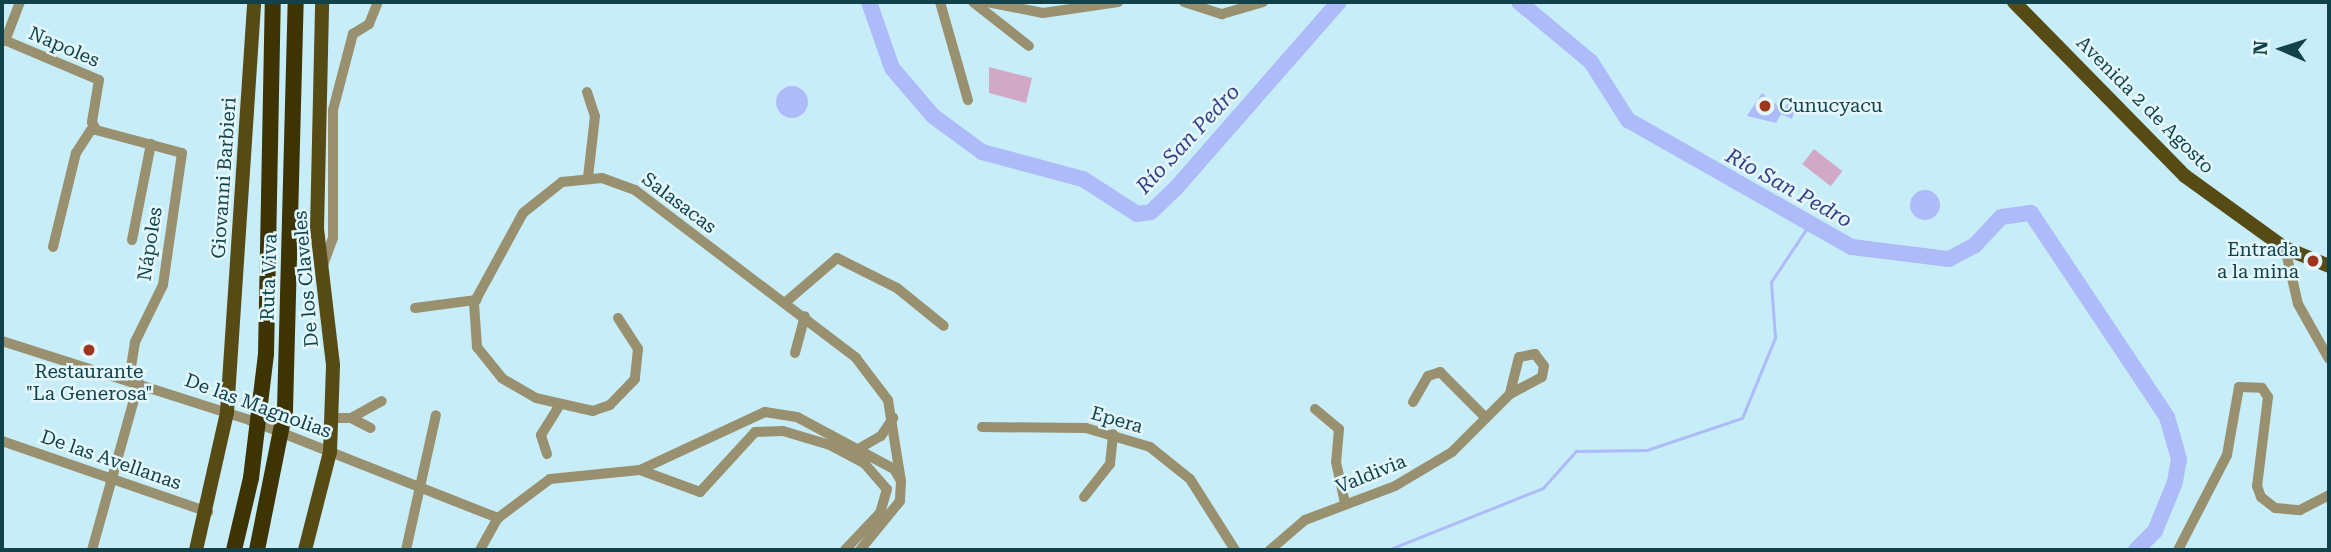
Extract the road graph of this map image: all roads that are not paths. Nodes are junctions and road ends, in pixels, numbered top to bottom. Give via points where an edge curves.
1 (20, 2) edge
2 (254, 2) edge
3 (273, 2) edge
4 (296, 2) edge
5 (322, 2) edge
6 (378, 2) edge
7 (940, 2) edge
8 (974, 2) edge
9 (988, 2) edge
10 (1118, 2) edge
11 (1184, 2) edge
12 (1263, 2) edge
13 (2014, 2) edge
14 (4, 40) edge
15 (1029, 46) dead end
16 (587, 92) dead end
17 (968, 100) dead end
18 (93, 127) junction
19 (150, 144) junction
20 (588, 177) junction
21 (132, 240) dead end
22 (53, 247) dead end
23 (2285, 248) junction
24 (2329, 266) edge
25 (322, 268) junction
26 (476, 300) junction
27 (787, 301) junction
28 (415, 308) dead end
29 (806, 316) junction
30 (618, 318) dead end
31 (944, 326) dead end
32 (2, 341) edge
33 (795, 353) dead end
34 (2329, 359) edge
35 (134, 380) junction
36 (1510, 394) dead end
37 (382, 401) dead end
38 (1413, 402) dead end
39 (558, 408) junction
40 (1315, 409) dead end
41 (227, 412) junction
42 (436, 415) dead end
43 (331, 418) junction
44 (351, 418) junction
45 (893, 418) junction
46 (1486, 418) junction
47 (982, 427) dead end
48 (371, 428) dead end
49 (1113, 434) junction
50 (2, 441) edge
51 (862, 447) junction
52 (330, 452) junction
53 (547, 454) dead end
54 (850, 454) junction
55 (640, 470) junction
56 (901, 481) junction
57 (116, 482) junction
58 (420, 487) junction
59 (2329, 495) edge
60 (1084, 497) dead end
61 (1345, 503) junction
62 (208, 512) junction
63 (498, 518) junction
64 (873, 526) junction
65 (92, 550) edge
66 (196, 550) edge
67 (234, 550) edge
68 (257, 550) edge
69 (305, 550) edge
70 (406, 550) edge
71 (480, 550) edge
72 (845, 550) edge
73 (860, 550) edge
74 (1235, 550) edge
75 (1270, 550) edge
76 (2178, 550) edge

1 - 14 street
2 - 41 main road, Giovanni Barbieri
3 - 67 highway, Ruta Viva via 266,354 251,478
4 - 68 highway, Ruta Viva via 285,410
5 - 25 main road, De los Claveles via 317,229
6 - 25 street via 369,24 353,34 332,110 333,238
7 - 17 street
8 - 15 street
9 - 10 street via 1043,13
11 - 12 street via 1222,14
13 - 23 main road, Avenida 2 de Agosto via 2185,176
14 - 18 street, Napoles via 99,80
16 - 20 street via 595,116
18 - 19 street
18 - 22 street via 76,153
19 - 21 street
19 - 35 street, Nápoles via 181,151 163,285 134,345
20 - 26 street via 562,182 533,200
20 - 27 street, Salasacas via 635,190
23 - 24 main road, Avenida 2 de Agosto
23 - 34 street via 2298,304
25 - 43 main road, De los Claveles via 333,365
26 - 28 street
26 - 39 street via 472,323 486,364
27 - 29 street, Salasacas
27 - 31 street via 836,258 897,288
29 - 33 street
29 - 45 street, Salasacas via 856,358 888,400
30 - 39 street via 638,349 635,379 610,405 593,411
32 - 35 street, De las Magnolias
35 - 41 street, De las Magnolias
35 - 57 street, Nápoles
36 - 46 street, Valdivia
37 - 44 street
38 - 46 street via 1428,376 1440,372
39 - 53 street via 541,435
40 - 61 street via 1339,429 1336,462
41 - 52 street, De las Magnolias
41 - 62 main road
42 - 58 street
43 - 44 street
43 - 52 main road, De los Claveles
44 - 48 street
45 - 51 street via 881,436
45 - 56 street, Salasacas
46 - 61 street, Valdivia via 1422,472
47 - 49 street, Epera via 1055,424
49 - 60 street via 1110,464
49 - 74 street, Epera via 1150,447 1190,479
50 - 57 street, De las Avellanas
51 - 54 street
51 - 55 street via 797,417 765,412
51 - 56 street
52 - 58 street, De las Magnolias
52 - 69 main road, De los Claveles
54 - 55 street via 766,430 743,438 705,491
54 - 64 street via 887,489 885,505
55 - 63 street via 550,479
56 - 64 street via 900,500
57 - 62 street, De las Avellanas
57 - 65 street, Nápoles
58 - 63 street, De las Magnolias
58 - 70 street
59 - 76 street via 2300,510 2276,508 2261,497 2257,485 2268,397 2262,388 2239,387 2227,455
61 - 75 street, Valdivia via 1305,520
62 - 66 main road
63 - 71 street
64 - 72 street
64 - 73 street

